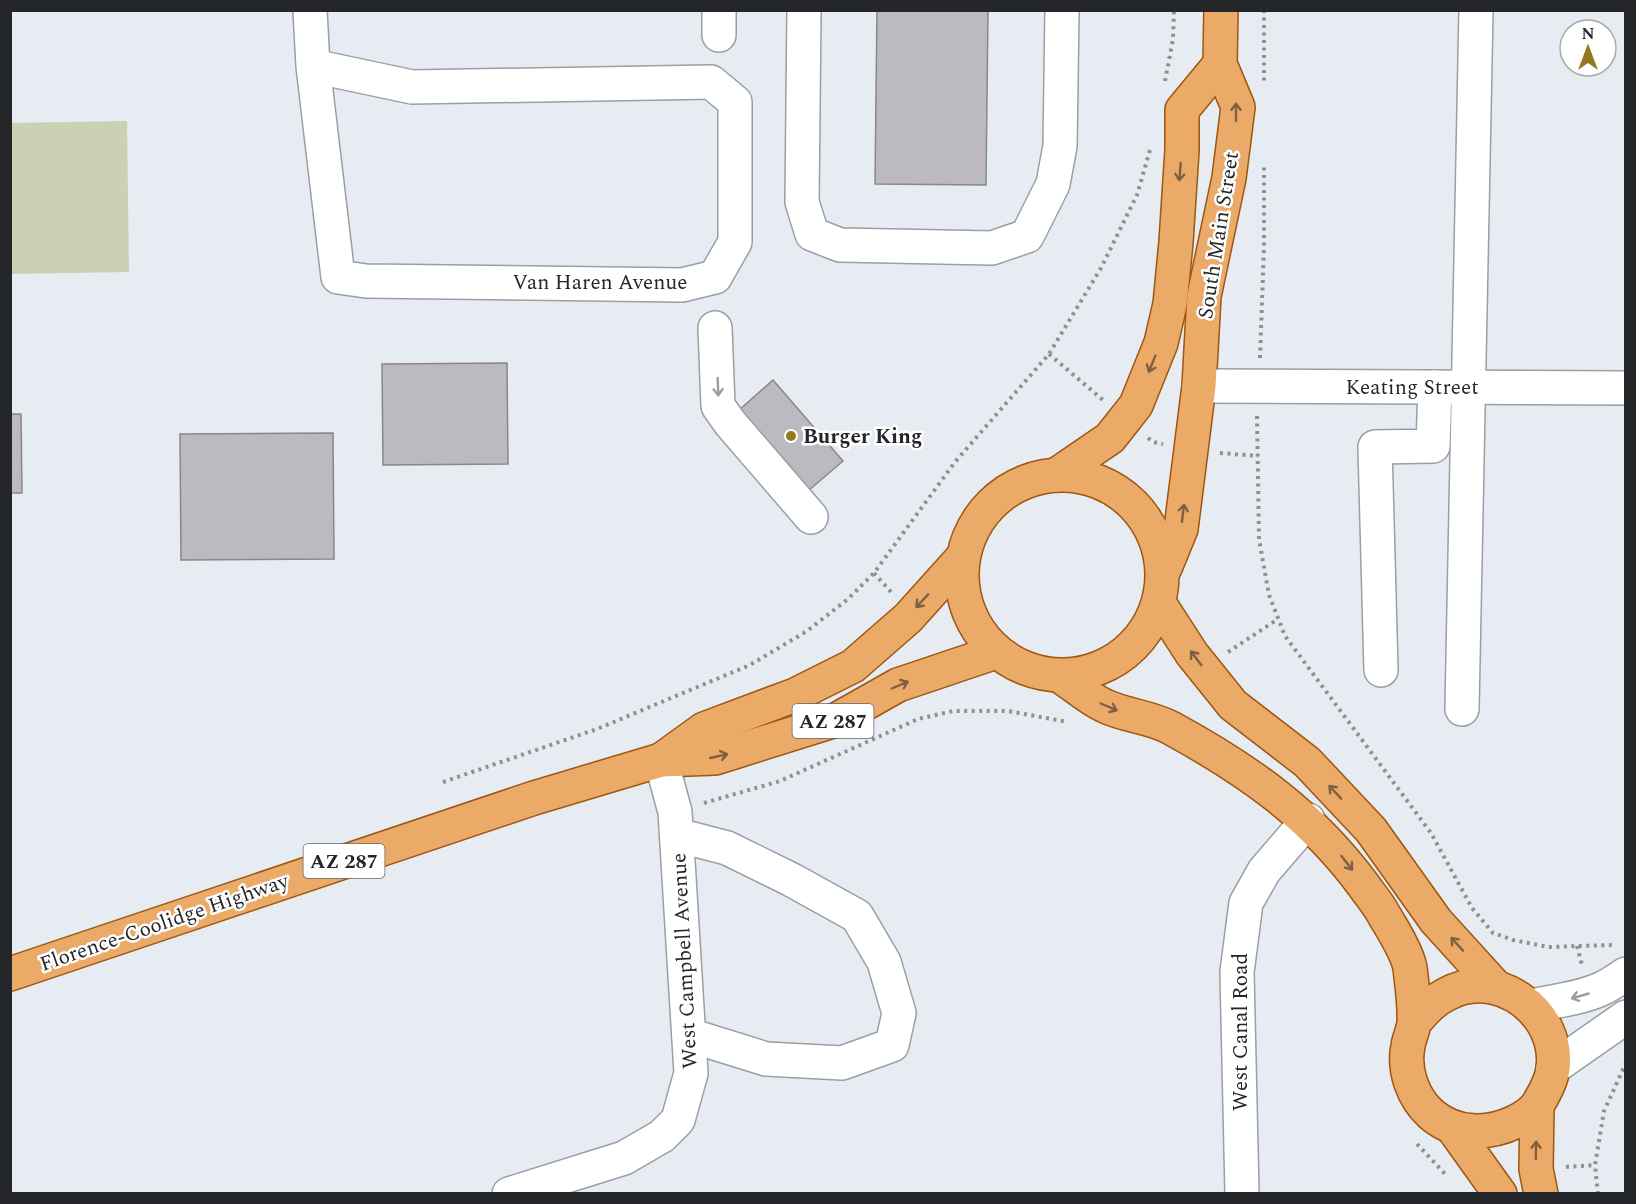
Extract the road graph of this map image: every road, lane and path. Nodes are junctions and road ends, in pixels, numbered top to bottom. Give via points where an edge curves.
1 (310, 10) edge
2 (804, 10) edge
3 (1062, 10) edge
4 (1174, 10) edge
5 (1221, 10) edge
6 (1263, 10) edge
7 (1476, 10) edge
8 (1220, 64) junction
9 (313, 66) junction
10 (1165, 82) dead end
11 (1264, 93) dead end
12 (1150, 149) dead end
13 (1264, 164) dead end
14 (715, 328) dead end
15 (1049, 354) junction
16 (1260, 358) dead end
17 (1199, 386) junction
18 (1435, 387) junction
19 (1469, 387) junction
20 (1626, 388) edge
21 (1257, 410) dead end
22 (1125, 418) junction
23 (1191, 448) junction
24 (1258, 456) junction
25 (1056, 475) junction
26 (811, 517) dead end
27 (962, 558) junction
28 (1165, 568) junction
29 (1159, 603) junction
30 (1278, 619) junction
31 (996, 652) junction
32 (1204, 670) junction
33 (1381, 670) dead end
34 (1060, 676) junction
35 (1462, 709) dead end
36 (1074, 724) dead end
37 (661, 760) junction
38 (443, 782) dead end
39 (1308, 820) junction
40 (676, 824) junction
41 (1622, 959) edge
42 (10, 974) edge
43 (1496, 987) junction
44 (1531, 1006) junction
45 (1626, 1017) edge
46 (1414, 1023) junction
47 (689, 1035) junction
48 (1626, 1063) edge
49 (1553, 1068) junction
50 (1537, 1107) junction
51 (1452, 1127) junction
52 (509, 1194) edge
53 (1242, 1194) edge
54 (1500, 1194) edge
55 (1541, 1194) edge
56 (1598, 1194) edge

1 - 9 street, Van Haren Avenue
2 - 3 street via 802,202 812,234 840,245 992,248 1028,236 1053,184 1060,146
4 - 10 path
5 - 8 main road, South Main Street
6 - 11 path
7 - 19 street
17 -> 8 main road, South Main Street via 1204,296 1238,107
8 -> 22 main road via 1182,110 1170,304 1161,343 1136,405
9 - 9 street, Van Haren Avenue via 338,277 366,281 682,285 715,277 735,242 735,102 711,82 412,87
12 - 15 path via 1137,195 1101,268
13 - 16 path
14 -> 26 street via 718,406
15 - 22 path
15 - 38 path via 955,462 874,573 807,632 750,665 597,729
17 - 18 street, Keating Street
17 - 23 main road, South Main Street
18 - 19 street, Keating Street
18 - 33 street via 1433,446 1375,447
19 - 20 street, Keating Street
19 - 35 street
21 - 24 path
22 - 23 path via 1153,442
22 - 25 main road via 1110,438
23 - 24 path
28 -> 23 main road, South Main Street via 1181,529
24 - 30 path via 1260,538 1269,595
25 - 27 main road via 1025,481 998,497 977,521
25 - 28 main road via 1083,477 1108,485 1129,500 1146,521
27 - 31 main road via 962,593 974,626
27 -> 37 main road, Florence-Coolidge Highway / AZ 287 via 908,618 853,666 795,695 704,729
28 - 29 main road
32 -> 29 main road
29 - 34 main road via 1144,633 1122,656 1093,670
30 - 32 path
30 - 41 path via 1285,636 1431,833 1472,908 1493,933
31 - 34 main road via 1026,669
37 -> 31 main road, Florence-Coolidge Highway / AZ 287 via 715,758 836,720 898,685
43 -> 32 main road via 1436,921 1371,830 1307,762 1233,705
34 -> 39 main road via 1105,706 1168,727 1270,789
36 - 40 path via 1008,711 953,711 918,719
37 - 40 street, West Campbell Avenue
37 - 42 main road, Florence-Coolidge Highway / AZ 287 via 479,815
39 -> 46 main road via 1345,860 1383,913 1409,965
39 - 53 street, West Canal Road via 1264,871 1246,903 1237,972
40 - 47 street, West Campbell Avenue
40 - 47 street via 857,916 884,962 898,1014 892,1045 842,1063 766,1059
41 -> 44 street via 1602,989
43 - 44 main road via 1519,996
43 - 46 main road via 1472,986 1449,992 1428,1006
44 - 49 main road via 1549,1033
45 - 49 street
46 - 51 main road via 1407,1049 1413,1088 1432,1114
47 - 52 street, West Campbell Avenue via 691,1073 678,1120 662,1136 624,1158
48 - 56 path via 1604,1111 1595,1165
49 - 50 main road
50 - 51 main road via 1500,1129 1476,1132
55 -> 50 main road via 1536,1169
51 - 54 main road

